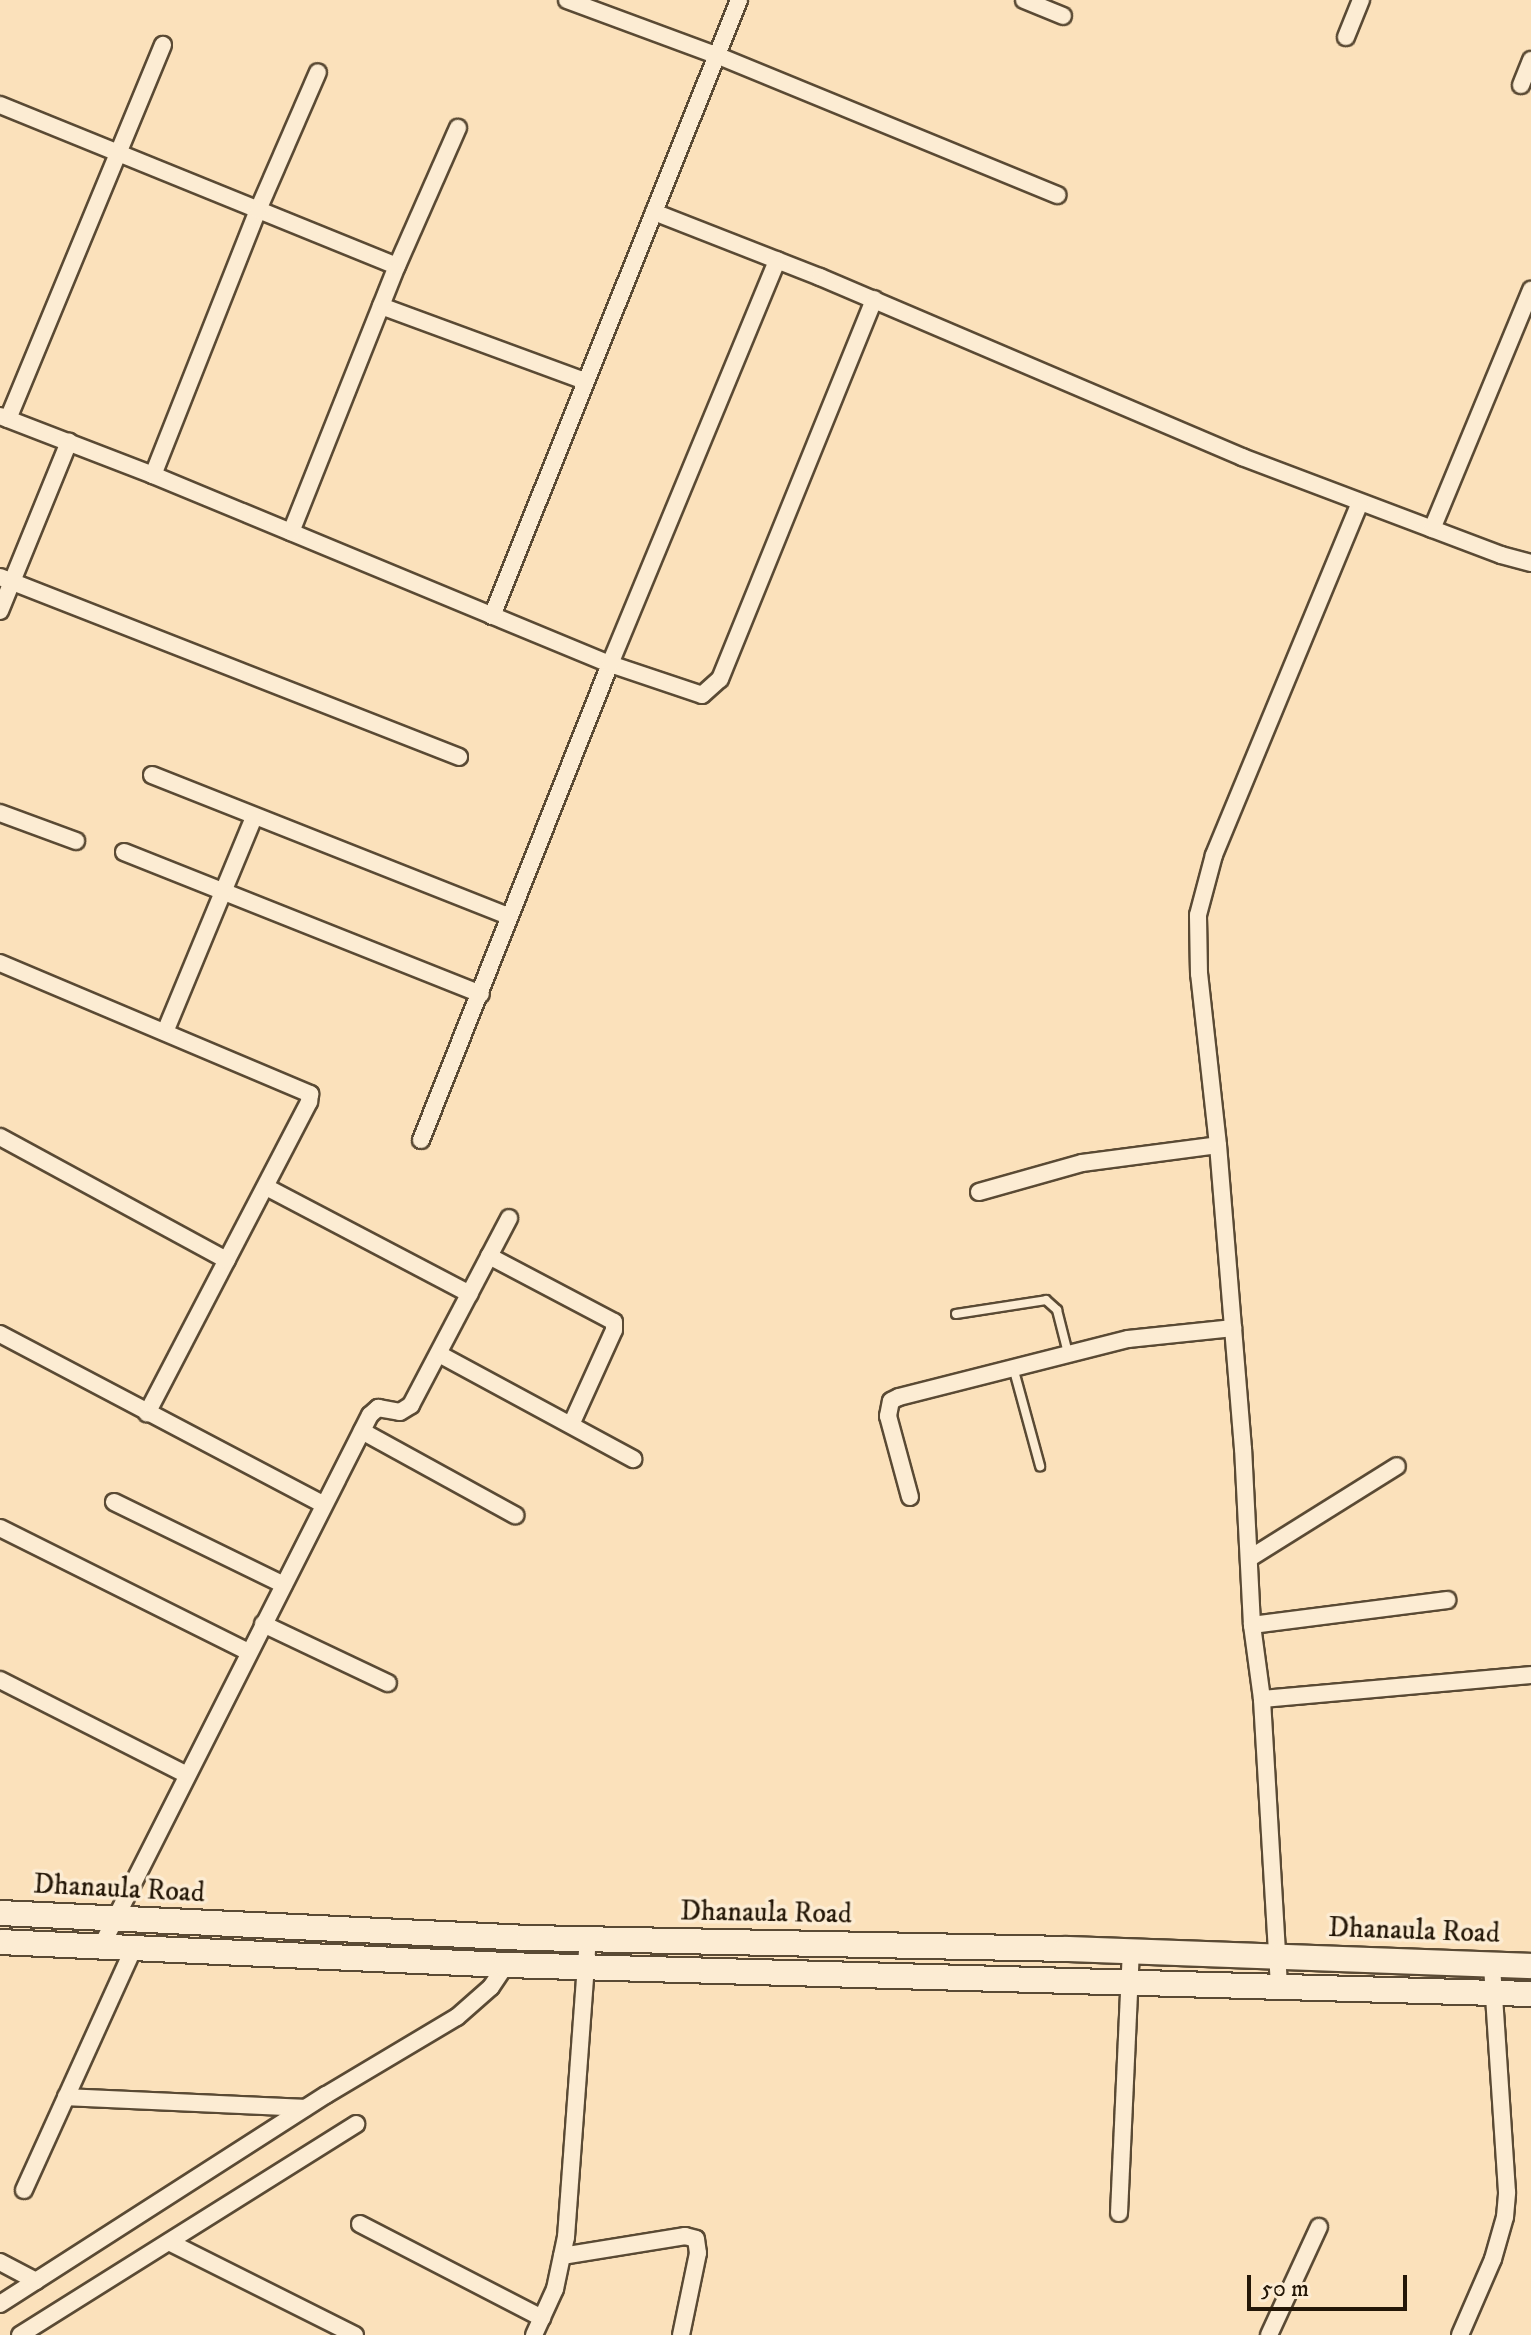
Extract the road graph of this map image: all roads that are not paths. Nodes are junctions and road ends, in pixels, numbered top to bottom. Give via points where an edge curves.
1 (567, 0) edge
2 (739, 0) edge
3 (1024, 0) edge
4 (1361, 0) edge
5 (1063, 16) dead end
6 (1346, 37) dead end
7 (163, 45) dead end
8 (716, 55) junction
9 (1531, 60) edge
10 (318, 72) dead end
11 (1521, 85) dead end
12 (0, 105) edge
13 (458, 128) dead end
14 (120, 155) junction
15 (1057, 195) dead end
16 (258, 210) junction
17 (654, 212) junction
18 (777, 260) junction
19 (397, 266) junction
20 (1531, 290) edge
21 (874, 299) junction
22 (381, 306) junction
23 (585, 381) junction
24 (4, 417) edge
25 (69, 442) junction
26 (153, 475) junction
27 (1360, 503) junction
28 (1432, 529) junction
29 (291, 532) junction
30 (1531, 563) edge
31 (6, 579) edge
32 (0, 611) edge
33 (492, 616) junction
34 (610, 664) junction
35 (459, 757) dead end
36 (152, 775) dead end
37 (0, 813) edge
38 (254, 817) junction
39 (76, 841) dead end
40 (124, 852) dead end
41 (223, 890) junction
42 (509, 916) junction
43 (0, 963) edge
44 (481, 994) junction
45 (165, 1032) junction
46 (0, 1137) edge
47 (421, 1140) dead end
48 (1218, 1145) junction
49 (266, 1187) junction
50 (979, 1192) dead end
51 (509, 1218) dead end
52 (489, 1256) junction
53 (227, 1260) junction
54 (470, 1294) junction
55 (956, 1314) dead end
56 (1233, 1328) junction
57 (0, 1334) edge
58 (1068, 1353) junction
59 (439, 1354) junction
60 (1013, 1367) junction
61 (147, 1413) junction
62 (571, 1425) junction
63 (362, 1431) junction
64 (633, 1459) dead end
65 (1040, 1466) dead end
66 (1397, 1466) dead end
67 (910, 1497) dead end
68 (114, 1502) dead end
69 (324, 1505) junction
70 (515, 1515) dead end
71 (0, 1528) edge
72 (1250, 1558) junction
73 (284, 1585) junction
74 (1447, 1600) dead end
75 (263, 1624) junction
76 (1252, 1625) junction
77 (249, 1652) junction
78 (1531, 1675) edge
79 (0, 1680) edge
80 (388, 1683) dead end
81 (1262, 1699) junction
82 (187, 1775) junction
83 (0, 1913) edge
84 (114, 1919) junction
85 (588, 1939) junction
86 (0, 1942) edge
87 (101, 1947) junction
88 (134, 1948) junction
89 (1131, 1951) junction
90 (1276, 1956) junction
91 (1492, 1964) junction
92 (506, 1965) junction
93 (1531, 1966) edge
94 (586, 1967) junction
95 (1129, 1982) junction
96 (1279, 1986) junction
97 (1493, 1993) junction
98 (1531, 1994) edge
99 (66, 2097) junction
100 (305, 2108) junction
101 (356, 2124) dead end
102 (24, 2190) dead end
103 (1119, 2213) dead end
104 (360, 2224) dead end
105 (1319, 2227) dead end
106 (169, 2242) junction
107 (562, 2256) junction
108 (0, 2262) edge
109 (36, 2281) junction
110 (0, 2304) edge
111 (542, 2318) junction
112 (1274, 2333) edge
113 (20, 2335) edge
114 (355, 2335) edge
115 (534, 2335) edge
116 (681, 2335) edge
117 (1460, 2335) edge

1 - 8 street
2 - 8 street
3 - 5 street
4 - 6 street
7 - 14 street
8 - 15 street
8 - 17 street
9 - 11 street
10 - 16 street
12 - 14 street
13 - 19 street
14 - 16 street
14 - 24 street
16 - 19 street
16 - 26 street
17 - 18 street
17 - 23 street
18 - 21 street
18 - 34 street
19 - 22 street
20 - 28 street
21 - 27 street
21 - 34 street via 720,679 702,695 690,694
22 - 23 street
22 - 29 street
23 - 33 street
24 - 25 street
25 - 26 street
25 - 31 street
26 - 29 street
27 - 28 street
27 - 48 street via 1214,855 1198,915 1199,974
28 - 30 street
29 - 33 street
31 - 32 street
31 - 35 street
33 - 34 street
34 - 42 street
36 - 38 street
37 - 39 street
38 - 41 street
38 - 42 street
40 - 41 street
41 - 44 street
41 - 45 street
42 - 44 street
43 - 45 street
44 - 47 street
45 - 49 street via 310,1094
46 - 53 street
48 - 50 street via 1070,1165
48 - 56 street
49 - 53 street
49 - 54 street
51 - 52 street
52 - 54 street
52 - 62 street via 614,1322
53 - 61 street
54 - 59 street
55 - 58 lane via 1046,1300 1057,1310
56 - 58 street via 1128,1339
56 - 72 street
57 - 61 street
58 - 60 street
59 - 62 street
59 - 63 street via 408,1409 378,1408
60 - 65 lane
60 - 67 street via 891,1401 888,1416
61 - 69 street
62 - 64 street
63 - 69 street
63 - 70 street
66 - 72 street
68 - 73 street
69 - 73 street
71 - 77 street
72 - 76 street
73 - 75 street
74 - 76 street
75 - 77 street
75 - 80 street
76 - 81 street
77 - 82 street
78 - 81 street
79 - 82 street
81 - 90 street
82 - 84 street
83 - 84 street, Dhanaula Road
84 - 85 street, Dhanaula Road
84 - 87 street
85 - 89 street, Dhanaula Road
85 - 94 street
86 - 87 street, Dhanaula Road
87 - 88 street, Dhanaula Road
88 - 92 street, Dhanaula Road
88 - 99 street
89 - 90 street, Dhanaula Road
89 - 95 street
90 - 91 street, Dhanaula Road
90 - 96 street
91 - 93 street, Dhanaula Road
91 - 97 street
92 - 94 street, Dhanaula Road
92 - 100 street via 467,2010
94 - 95 street, Dhanaula Road
94 - 107 street via 572,2193
95 - 96 street, Dhanaula Road
95 - 103 street
96 - 97 street, Dhanaula Road
97 - 98 street, Dhanaula Road
97 - 117 street via 1505,2217
99 - 100 street
99 - 102 street
100 - 109 street
101 - 106 street
104 - 111 street
105 - 112 street
106 - 113 street
106 - 114 street
107 - 111 street
107 - 116 street via 685,2236 696,2239 698,2253
108 - 109 street
109 - 110 street
111 - 115 street

